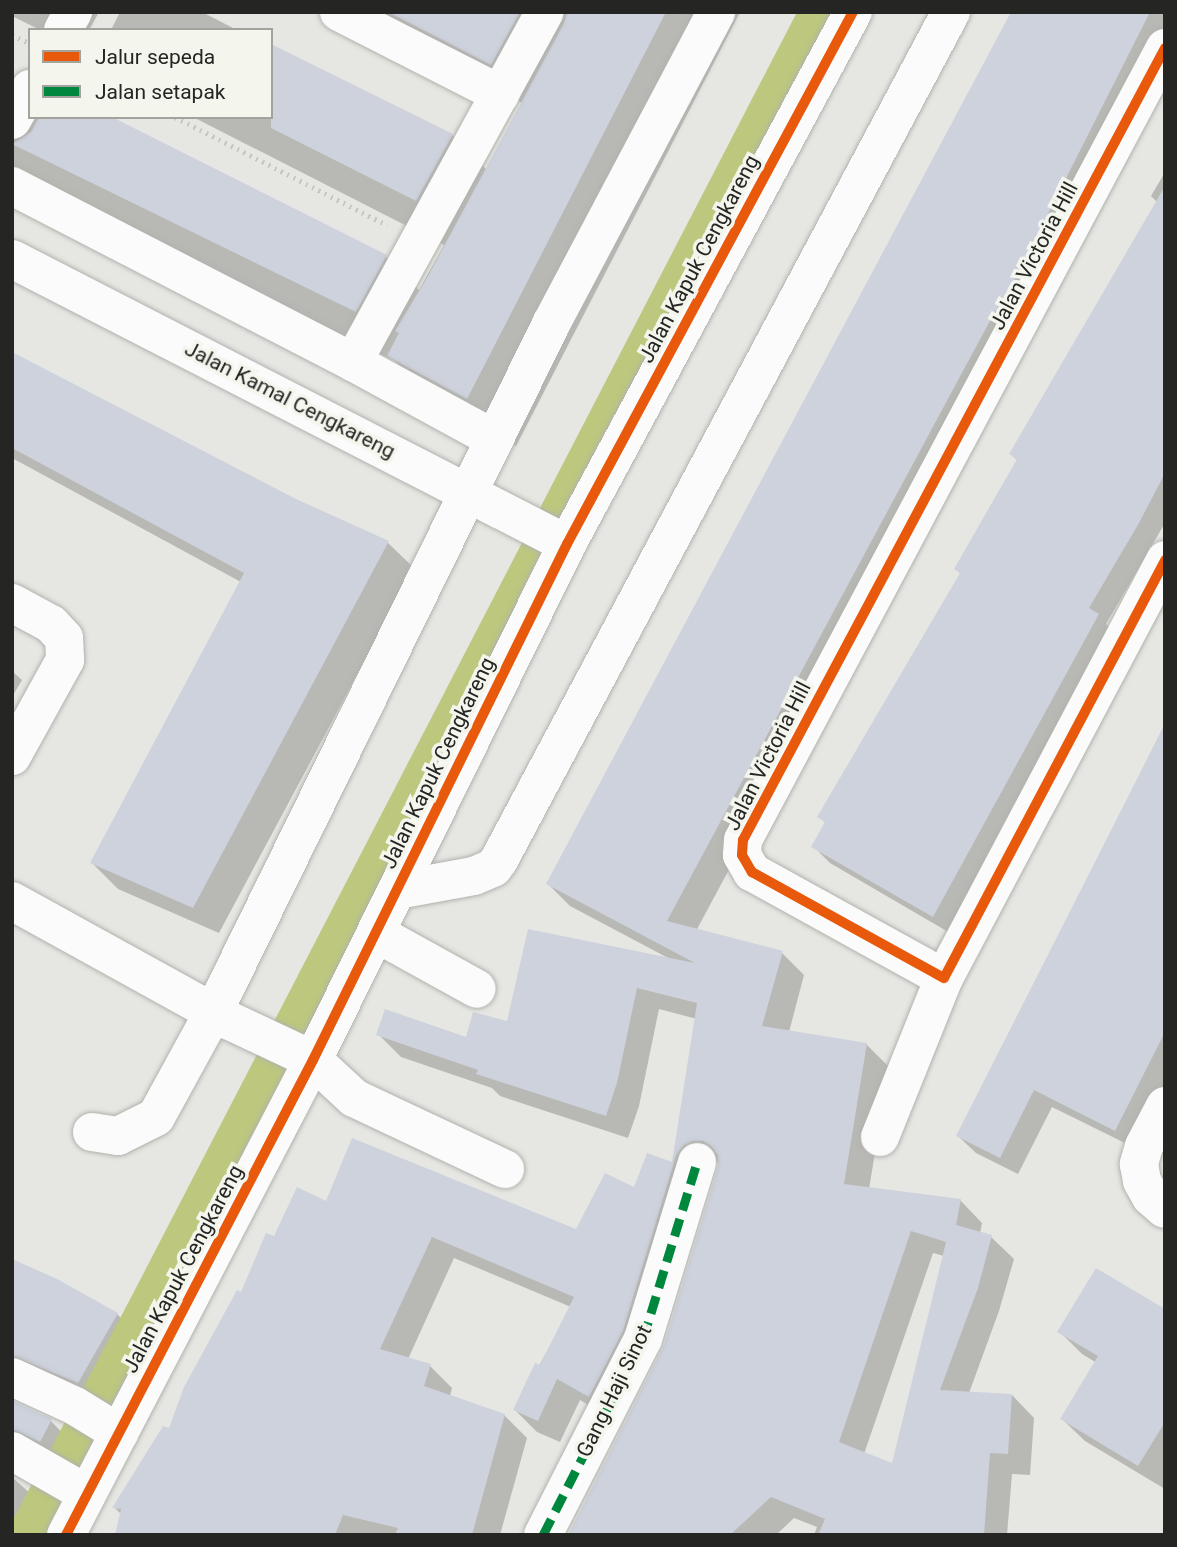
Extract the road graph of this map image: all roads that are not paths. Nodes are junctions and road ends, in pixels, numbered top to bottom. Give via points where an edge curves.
1 (74, 12) edge
2 (339, 12) edge
3 (545, 12) edge
4 (716, 12) edge
5 (853, 12) edge
6 (951, 12) edge
7 (64, 28) edge
8 (1165, 48) edge
9 (28, 92) edge
10 (500, 94) junction
11 (12, 120) edge
12 (12, 186) edge
13 (12, 259) edge
14 (353, 362) junction
15 (494, 439) junction
16 (471, 493) junction
17 (563, 543) junction
18 (1165, 560) edge
19 (12, 603) edge
20 (12, 756) edge
21 (397, 890) junction
22 (12, 901) edge
23 (376, 933) junction
24 (944, 978) junction
25 (477, 989) dead end
26 (214, 1011) junction
27 (308, 1058) junction
28 (1165, 1106) edge
29 (92, 1132) dead end
30 (880, 1137) dead end
31 (697, 1163) dead end
32 (505, 1169) dead end
33 (1165, 1209) edge
34 (12, 1377) edge
35 (115, 1430) junction
36 (24, 1457) edge
37 (80, 1492) junction
38 (66, 1535) edge
39 (543, 1535) edge

1 - 7 street
2 - 10 street
3 - 10 street
4 - 15 street
5 - 17 street, Jalan Kapuk Cengkareng
6 - 21 street via 499,860 493,868 474,876
8 - 24 street, Jalan Victoria Hill via 743,840 742,855 752,872
9 - 11 street
10 - 14 street
12 - 14 street
13 - 16 street, Jalan Kamal Cengkareng
14 - 15 street
15 - 16 street
16 - 17 street, Jalan Kamal Cengkareng
16 - 26 street
17 - 21 street, Jalan Kapuk Cengkareng
18 - 24 street
19 - 20 street via 51,624 64,638 65,660
21 - 23 street, Jalan Kapuk Cengkareng
22 - 26 street
23 - 25 street
23 - 27 street, Jalan Kapuk Cengkareng
24 - 30 street
26 - 27 street
26 - 29 street via 156,1117 118,1136
27 - 32 street via 354,1098
27 - 35 street, Jalan Kapuk Cengkareng
28 - 33 street via 1139,1164 1151,1197
31 - 39 street, Gang Haji Sinot via 643,1339
34 - 35 street
35 - 37 street, Jalan Kapuk Cengkareng
36 - 37 street
37 - 38 street, Jalan Kapuk Cengkareng

